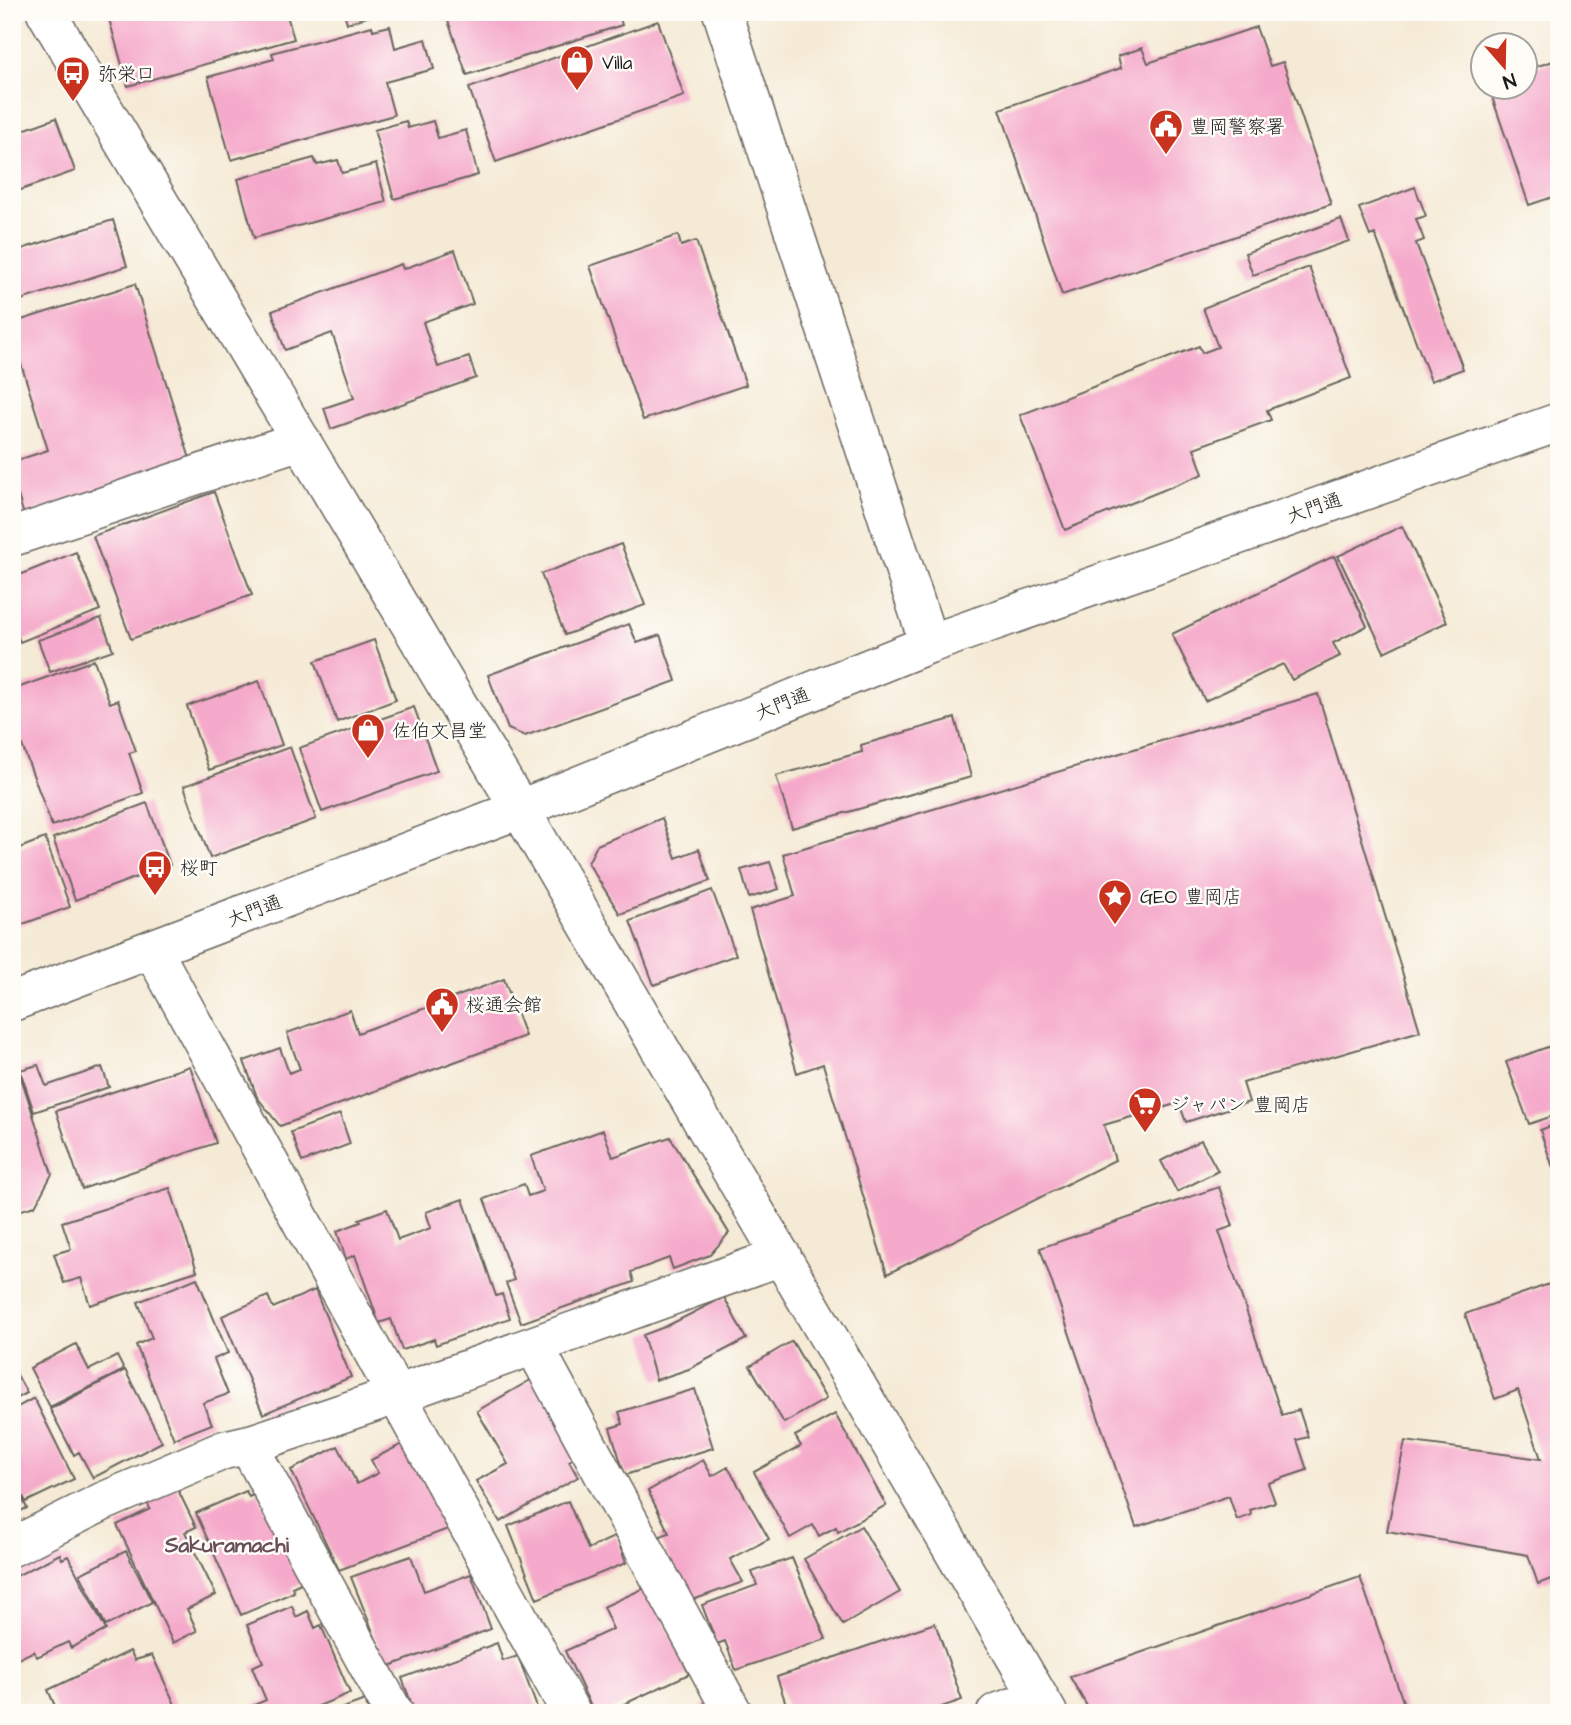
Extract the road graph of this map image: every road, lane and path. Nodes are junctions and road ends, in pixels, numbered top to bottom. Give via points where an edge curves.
1 (46, 12) edge
2 (722, 12) edge
3 (1559, 422) edge
4 (301, 440) junction
5 (12, 537) edge
6 (929, 643) junction
7 (520, 809) junction
8 (152, 949) junction
9 (12, 1002) edge
10 (782, 1256) junction
11 (534, 1346) junction
12 (396, 1395) junction
13 (248, 1445) junction
14 (12, 1547) edge
15 (1044, 1705) edge
16 (394, 1713) edge
17 (571, 1713) edge
18 (733, 1713) edge
19 (996, 1713) edge

1 - 4 street
2 - 6 street
3 - 6 street, 大門通
4 - 5 street
4 - 7 street
6 - 7 street, 大門通
7 - 8 street, 大門通
7 - 10 street
8 - 9 street, 大門通
8 - 12 street
10 - 11 street
10 - 15 street
11 - 12 street
11 - 18 street
12 - 13 street
12 - 17 street
13 - 14 street via 225,1450 102,1502
13 - 16 street
15 - 19 street

